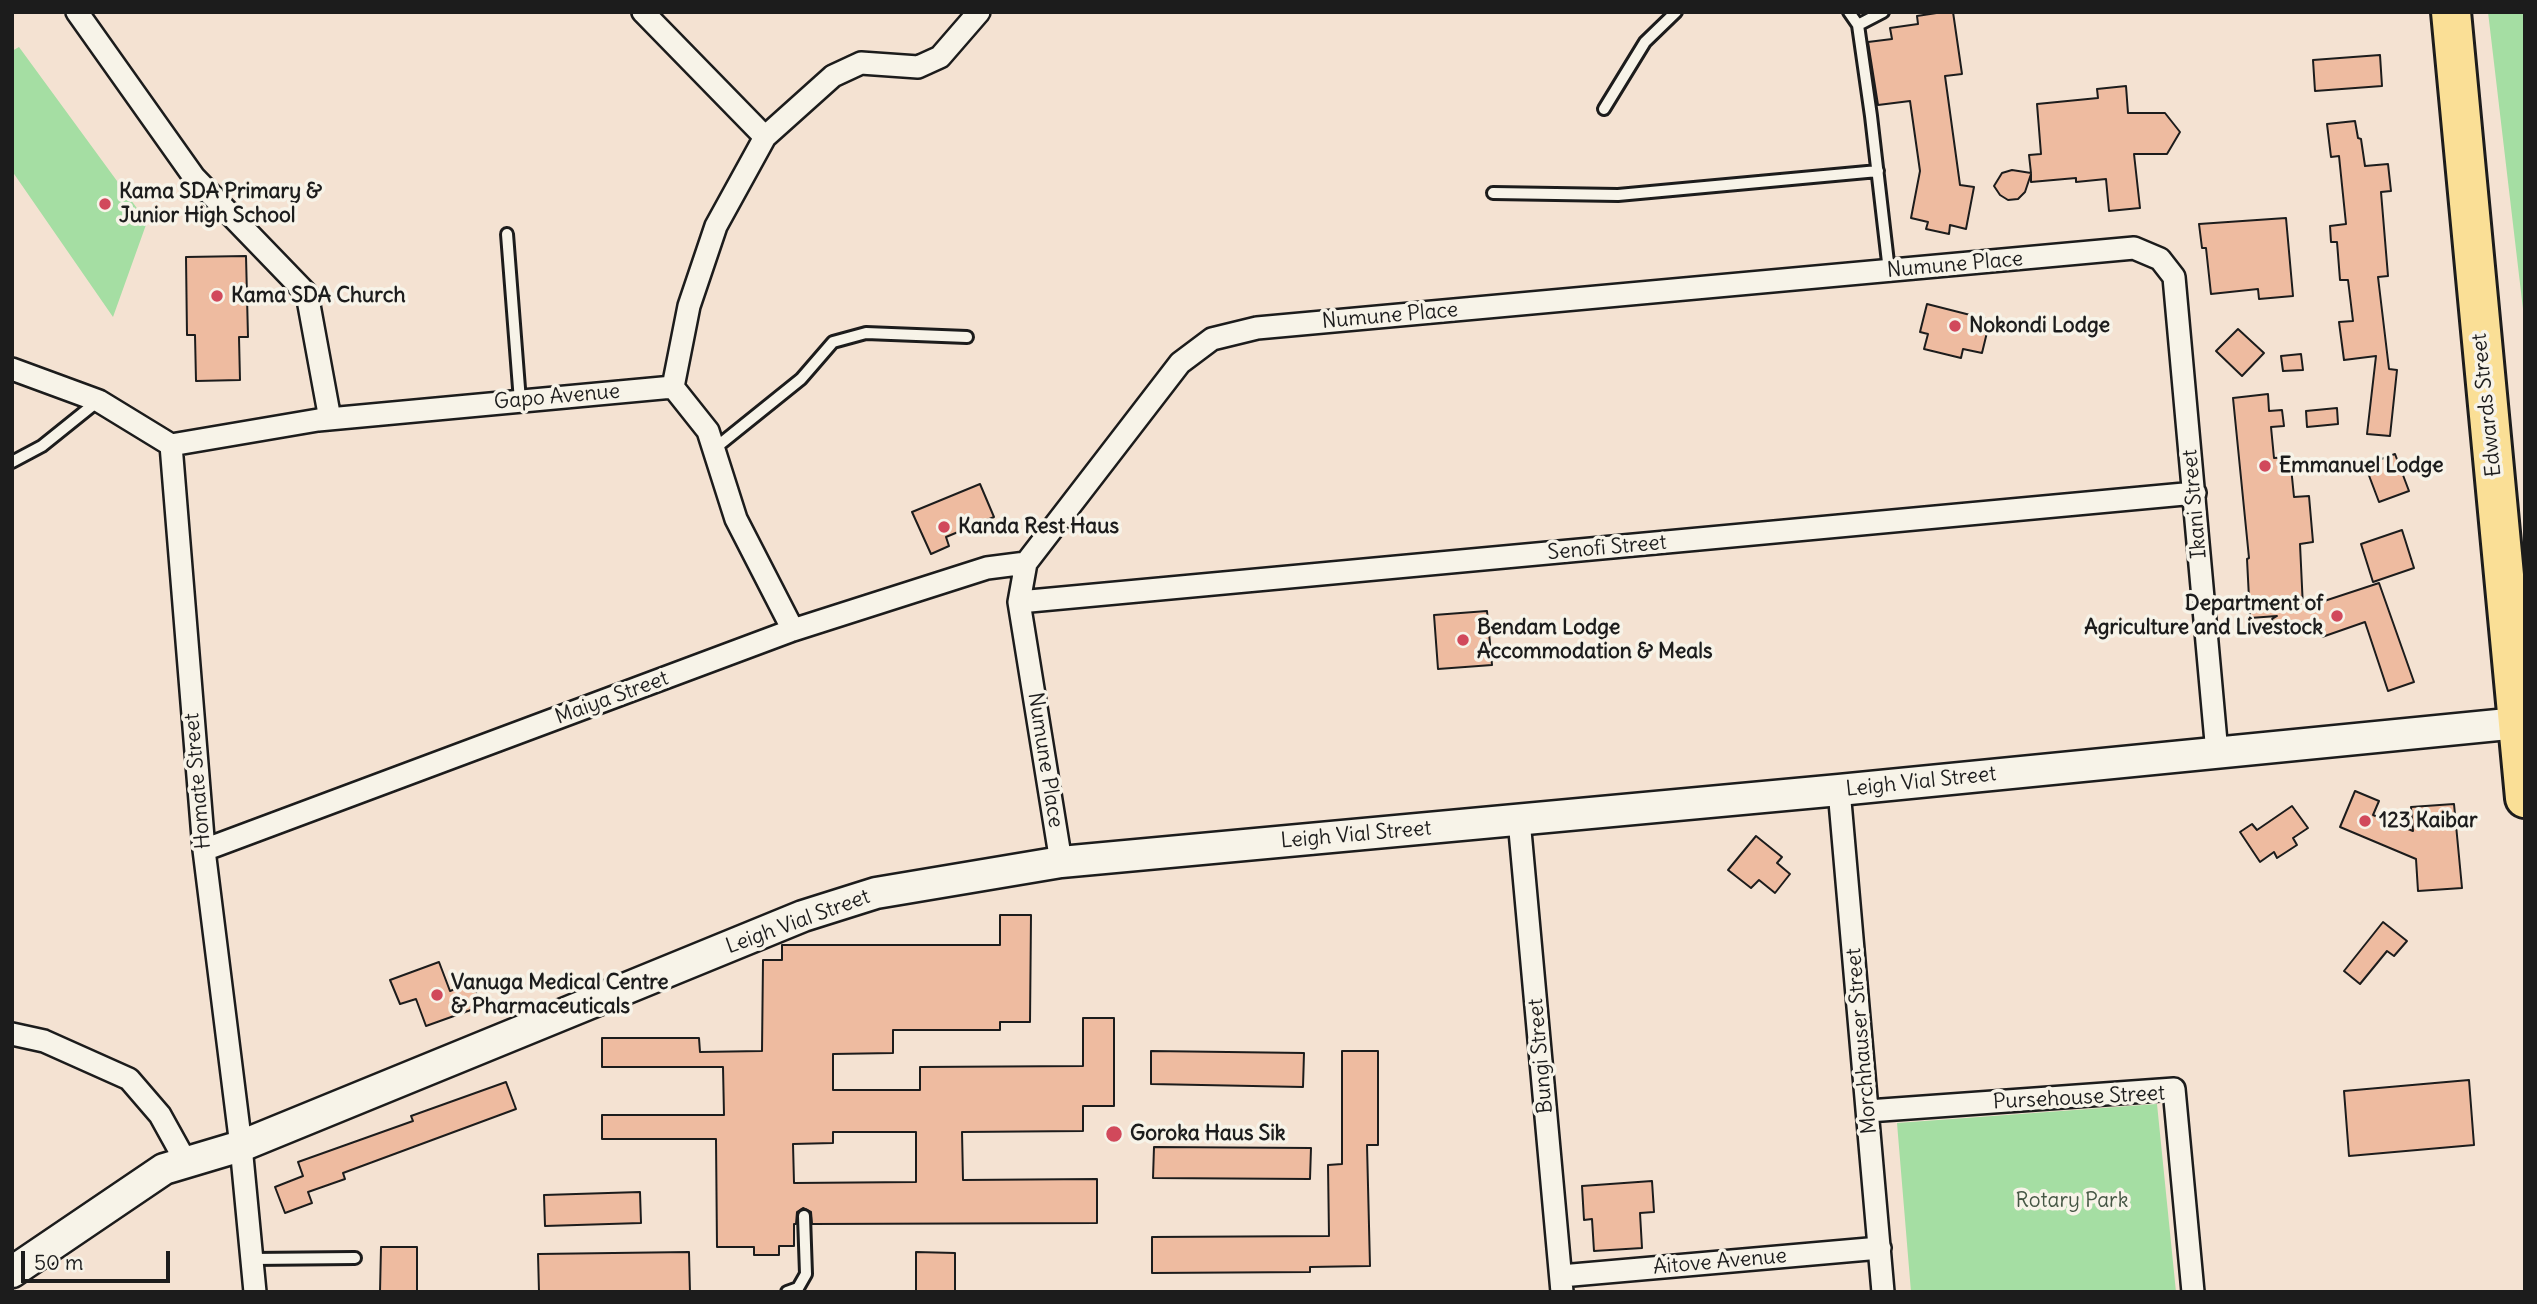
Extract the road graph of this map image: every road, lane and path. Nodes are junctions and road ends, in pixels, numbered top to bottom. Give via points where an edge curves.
1 (77, 12) edge
2 (643, 12) edge
3 (979, 12) edge
4 (1676, 12) edge
5 (1849, 12) edge
6 (1883, 12) edge
7 (2472, 12) edge
8 (1858, 25) junction
9 (2452, 29) edge
10 (1604, 109) dead end
11 (765, 137) junction
12 (1878, 171) junction
13 (1493, 193) dead end
14 (508, 234) dead end
15 (2160, 260) joint
16 (1889, 271) junction
17 (967, 337) dead end
18 (12, 369) edge
19 (673, 387) junction
20 (99, 401) junction
21 (520, 401) junction
22 (330, 419) junction
23 (171, 444) junction
24 (714, 449) junction
25 (12, 461) edge
26 (2195, 493) junction
27 (1026, 564) junction
28 (1019, 603) junction
29 (793, 630) junction
30 (2518, 723) junction
31 (2217, 753) junction
32 (1839, 790) junction
33 (2525, 798) edge
34 (1519, 820) junction
35 (204, 850) junction
36 (1061, 862) junction
37 (12, 1034) edge
38 (1868, 1111) junction
39 (241, 1146) junction
40 (186, 1162) junction
41 (804, 1216) dead end
42 (1880, 1248) junction
43 (355, 1258) dead end
44 (252, 1259) junction
45 (12, 1272) edge
46 (1562, 1284) edge
47 (255, 1292) edge
48 (787, 1292) edge
49 (1883, 1292) edge
50 (2193, 1292) edge

1 - 22 street via 194,177 307,294
2 - 11 street
3 - 11 street via 940,57 918,67 861,63 833,76
4 - 10 lane via 1645,42
5 - 8 lane
6 - 8 lane
7 - 9 street
8 - 12 lane
9 - 30 highway, Edwards Street
11 - 19 street via 716,226 689,306
12 - 13 lane via 1618,195
12 - 16 lane
14 - 21 lane
15 - 16 street, Numune Place via 2134,248
15 - 26 street, Ikani Street via 2174,277
16 - 27 street, Numune Place via 1257,328 1212,339 1180,363
17 - 24 lane via 866,333 833,342 801,379
18 - 20 street
19 - 21 street, Gapo Avenue
19 - 24 street via 708,431
20 - 23 street
20 - 25 lane via 42,446
21 - 22 street, Gapo Avenue
22 - 23 street, Gapo Avenue
23 - 35 street, Homate Street
24 - 29 street via 736,519
26 - 28 street, Senofi Street
26 - 31 street, Ikani Street
27 - 28 street, Numune Place
27 - 29 street, Maiya Street via 987,568
28 - 36 street, Numune Place
29 - 35 street, Maiya Street
30 - 31 street, Leigh Vial Street
30 - 33 highway, Edwards Street
31 - 32 street, Leigh Vial Street
32 - 34 street, Leigh Vial Street
32 - 38 street, Morchhauser Street
34 - 36 street, Leigh Vial Street
34 - 46 street, Bungi Street
35 - 39 street, Homate Street
36 - 39 street, Leigh Vial Street via 876,893 803,916
37 - 40 street via 44,1041 129,1079 160,1115
38 - 42 street, Morchhauser Street
38 - 50 street, Pursehouse Street via 2174,1089
39 - 40 street, Leigh Vial Street
39 - 44 street, Homate Street
40 - 45 street, Leigh Vial Street via 164,1168
41 - 48 lane via 806,1274 798,1288
42 - 46 street, Aitove Avenue
42 - 49 street, Morchhauser Street
43 - 44 lane
44 - 47 street, Homate Street

